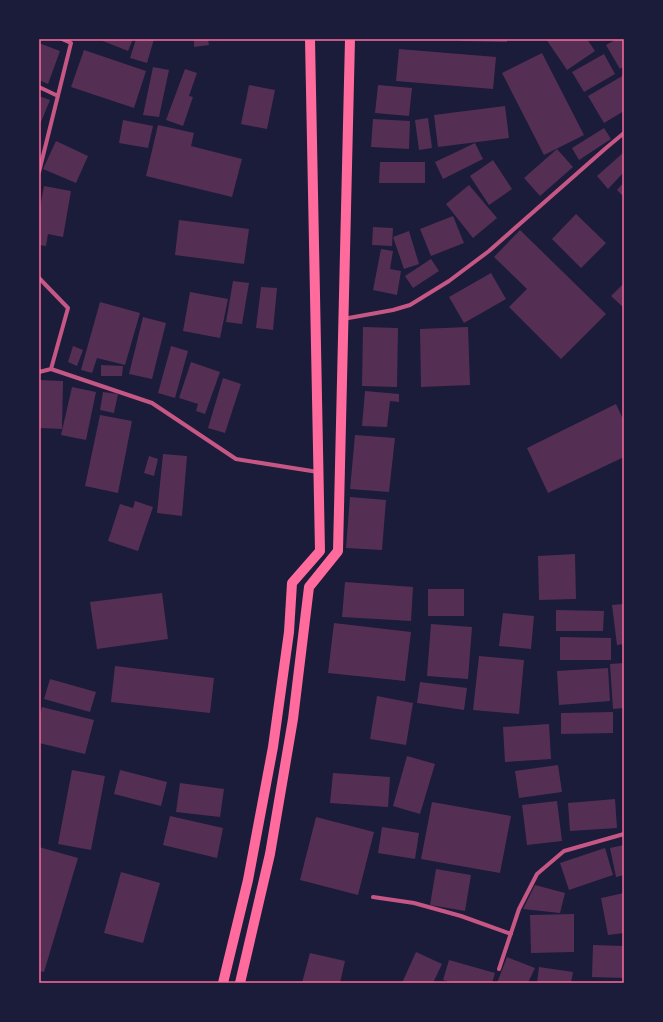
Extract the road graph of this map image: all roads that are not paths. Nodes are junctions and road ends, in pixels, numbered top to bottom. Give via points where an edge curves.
1 (62, 39) edge
2 (310, 39) edge
3 (350, 39) edge
4 (39, 87) edge
5 (58, 96) junction
6 (624, 133) edge
7 (39, 172) edge
8 (39, 278) edge
9 (343, 319) junction
10 (52, 369) junction
11 (39, 372) edge
12 (318, 472) junction
13 (624, 834) edge
14 (373, 897) dead end
15 (511, 934) junction
16 (500, 969) dead end
17 (223, 983) edge
18 (240, 983) edge

1 - 5 street via 71,42
2 - 12 main road
3 - 9 main road
4 - 5 street
5 - 7 street
6 - 9 street via 489,251 449,281 410,305
8 - 10 street via 68,308
9 - 18 main road via 338,551 309,587 293,719 270,854
10 - 11 street
10 - 12 street via 152,403 236,459
12 - 17 main road via 320,551 292,583 289,632 273,747 248,880
13 - 15 street via 564,850 537,874 519,909
14 - 15 street via 414,903
15 - 16 street

